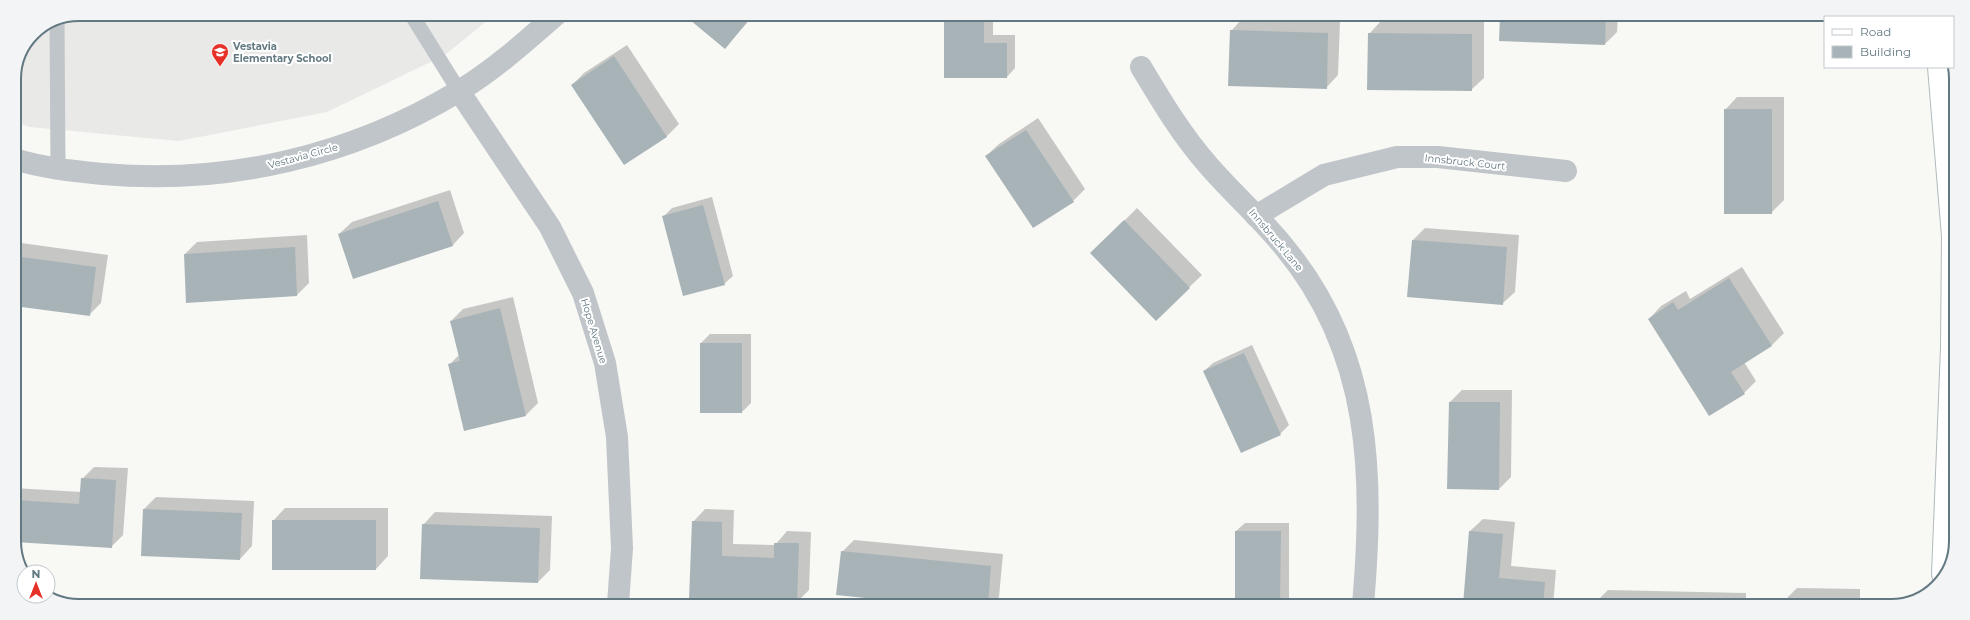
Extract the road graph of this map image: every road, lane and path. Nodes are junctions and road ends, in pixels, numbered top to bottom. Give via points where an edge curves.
1 (415, 21) edge
2 (549, 21) edge
3 (57, 25) edge
4 (1141, 67) dead end
5 (1939, 68) edge
6 (459, 91) junction
7 (21, 160) edge
8 (58, 168) junction
9 (1566, 171) dead end
10 (1949, 188) edge
11 (1256, 216) junction
12 (1949, 423) edge
13 (1943, 566) edge
14 (618, 599) edge
15 (1364, 599) edge

1 - 6 lane
2 - 6 street, Vestavia Circle via 514,52
3 - 8 lane
4 - 11 street, Innsbruck Lane via 1178,128 1209,166
5 - 10 main road
6 - 8 street, Vestavia Circle via 410,118 358,141 304,158 248,170 192,176 135,177
6 - 14 street, Hope Avenue via 550,227 583,293 605,363 617,437 622,548
7 - 8 street, Vestavia Circle
9 - 11 street, Innsbruck Court via 1438,157 1397,157 1324,175
11 - 15 street, Innsbruck Lane via 1286,248 1327,309 1354,380 1362,417 1368,490
12 - 13 main road

